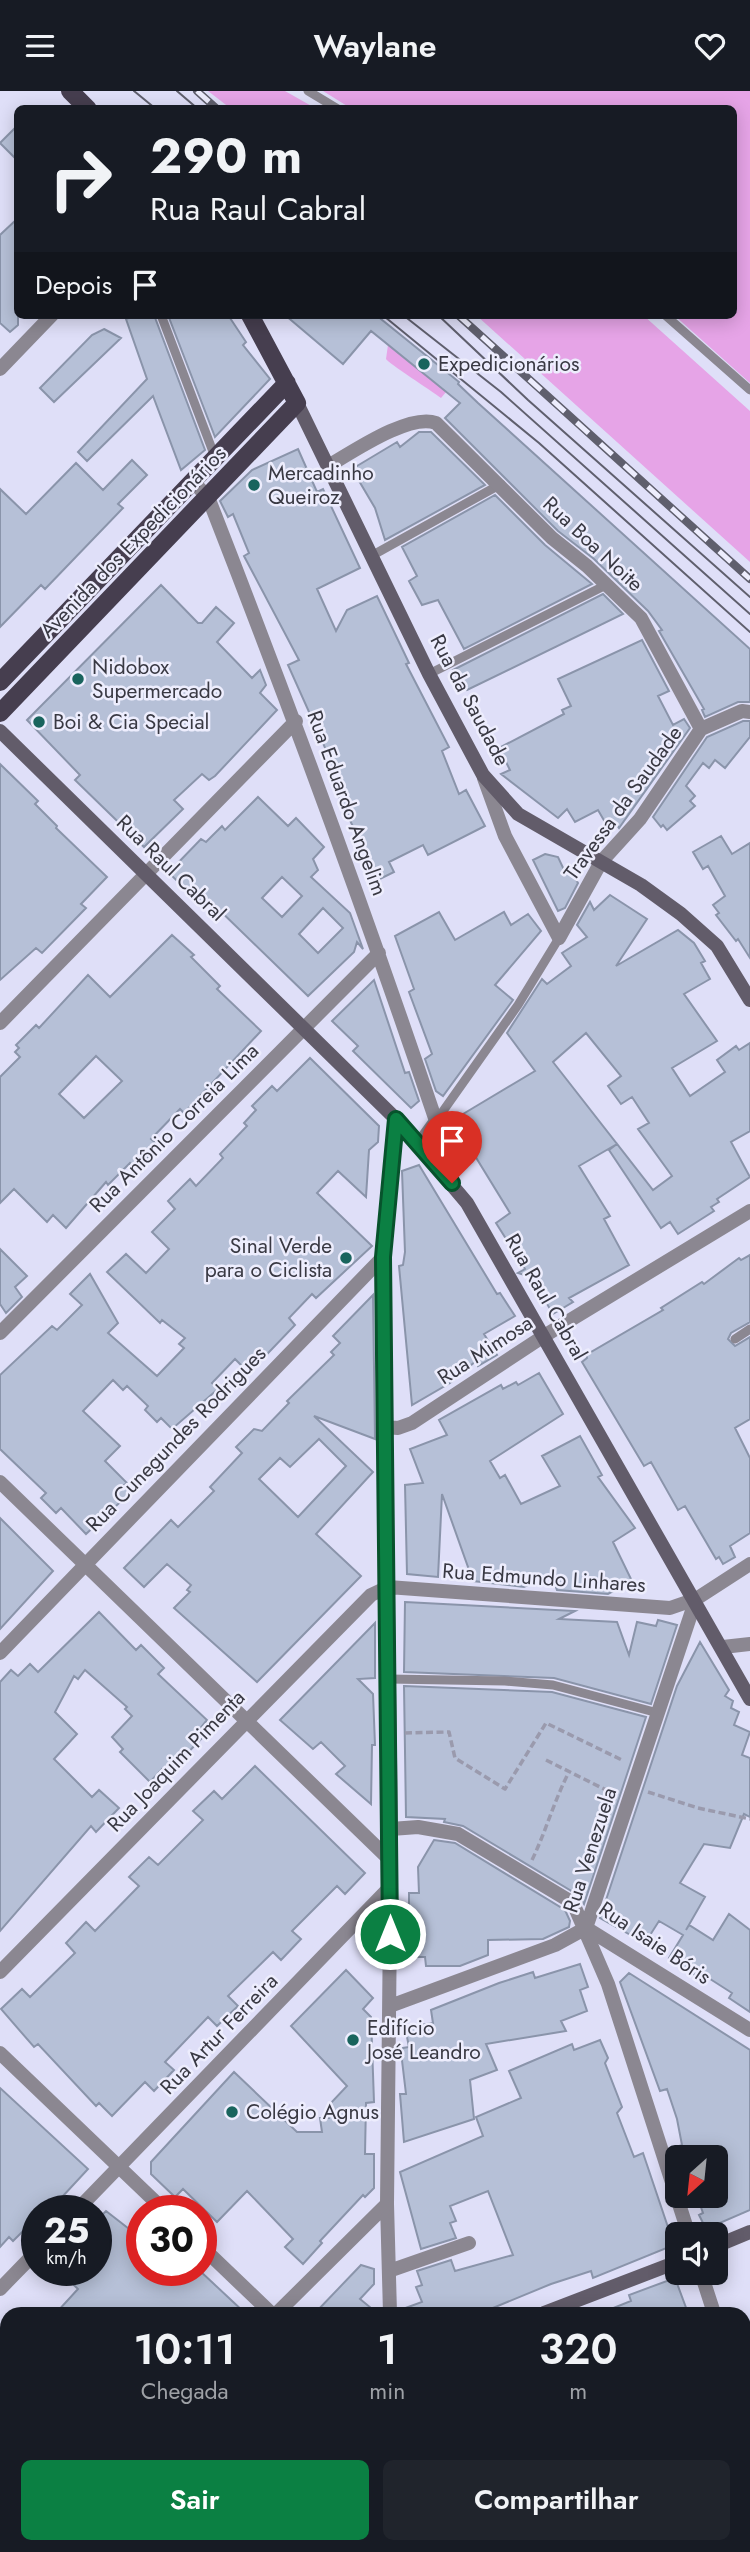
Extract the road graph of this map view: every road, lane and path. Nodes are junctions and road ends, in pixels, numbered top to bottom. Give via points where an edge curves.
1 (70, 91) edge
2 (308, 91) edge
3 (84, 105) edge
4 (331, 105) edge
5 (48, 319) edge
6 (163, 319) edge
7 (252, 319) edge
8 (669, 319) edge
9 (0, 369) edge
10 (287, 383) junction
11 (750, 390) edge
12 (298, 403) junction
13 (216, 458) junction
14 (330, 465) junction
15 (193, 482) junction
16 (501, 484) junction
17 (208, 497) junction
18 (373, 555) junction
19 (606, 585) junction
20 (429, 674) junction
21 (0, 682) edge
22 (750, 712) edge
23 (0, 713) edge
24 (296, 721) junction
25 (701, 729) junction
26 (0, 731) edge
27 (483, 775) junction
28 (601, 862) junction
29 (146, 873) junction
30 (559, 938) junction
31 (379, 953) junction
32 (750, 1000) edge
33 (0, 1023) edge
34 (304, 1027) junction
35 (396, 1119) junction
36 (436, 1121) junction
37 (420, 1143) junction
38 (750, 1211) edge
39 (383, 1257) junction
40 (750, 1329) edge
41 (0, 1333) edge
42 (544, 1336) junction
43 (736, 1339) dead end
44 (385, 1427) junction
45 (0, 1482) edge
46 (83, 1563) junction
47 (750, 1564) edge
48 (388, 1587) junction
49 (696, 1599) junction
50 (750, 1644) edge
51 (723, 1647) junction
52 (0, 1653) edge
53 (389, 1679) junction
54 (750, 1699) edge
55 (657, 1713) junction
56 (245, 1720) junction
57 (390, 1734) junction
58 (546, 1760) dead end
59 (639, 1768) junction
60 (569, 1772) junction
61 (631, 1793) junction
62 (750, 1819) edge
63 (391, 1829) junction
64 (390, 1860) junction
65 (525, 1873) junction
66 (390, 1887) junction
67 (586, 1927) junction
68 (0, 1972) edge
69 (390, 2006) junction
70 (750, 2030) edge
71 (0, 2053) edge
72 (120, 2167) junction
73 (92, 2195) edge
74 (149, 2195) edge
75 (387, 2204) junction
76 (685, 2222) edge
77 (750, 2232) edge
78 (728, 2241) edge
79 (469, 2243) dead end
80 (217, 2261) edge
81 (21, 2267) edge
82 (665, 2267) edge
83 (389, 2270) junction
84 (705, 2285) edge
85 (0, 2289) edge
86 (265, 2307) edge
87 (283, 2307) edge
88 (390, 2307) edge
89 (560, 2307) edge
90 (712, 2307) edge

1 - 3 main road
2 - 4 lane
5 - 9 street
6 - 13 lane
7 - 10 main road
8 - 11 lane
10 - 12 main road
10 - 13 main road, Avenida dos Expedicionários
12 - 14 main road, Rua da Saudade
12 - 17 main road, Avenida dos Expedicionários
13 - 15 main road, Avenida dos Expedicionários
14 - 16 street, Rua Boa Noite via 405,425 422,421 436,423
14 - 18 main road, Rua da Saudade
15 - 17 street, Rua Eduardo Angelim
15 - 21 main road, Avenida dos Expedicionários
16 - 18 lane
16 - 19 street, Rua Boa Noite via 552,538
17 - 23 main road, Avenida dos Expedicionários
17 - 24 street, Rua Eduardo Angelim
18 - 20 main road, Rua da Saudade
19 - 20 lane
19 - 25 street, Rua Boa Noite via 641,618
20 - 27 main road, Rua da Saudade
22 - 25 street via 741,711
24 - 29 street
24 - 31 street, Rua Eduardo Angelim
25 - 28 street, Travessa da Saudade via 640,819
26 - 29 main road, Rua Raul Cabral
27 - 28 main road, Rua da Saudade via 518,814
27 - 30 street via 505,836
28 - 30 street, Travessa da Saudade
28 - 32 main road, Rua da Saudade via 681,914 717,946
29 - 33 street
29 - 34 main road, Rua Raul Cabral
30 - 36 lane, Travessa da Saudade
31 - 34 street, Rua Antônio Correia Lima
31 - 36 street, Rua Eduardo Angelim
34 - 35 main road, Rua Raul Cabral
34 - 41 street, Rua Antônio Correia Lima
35 - 37 main road, Rua Raul Cabral
35 - 39 street
36 - 37 street
37 - 42 main road, Rua Raul Cabral via 467,1203
38 - 42 street, Rua Mimosa
39 - 44 street
39 - 46 street, Rua Cunegundes Rodrigues
40 - 43 lane
42 - 44 street, Rua Mimosa via 412,1423
42 - 49 main road, Rua Raul Cabral
44 - 48 street
45 - 46 street
46 - 52 street, Rua Cunegundes Rodrigues
46 - 56 street
47 - 49 street, Rua Edmundo Linhares
48 - 49 street, Rua Edmundo Linhares via 670,1608
48 - 53 street
48 - 56 street, Rua Joaquim Pimenta via 356,1606
49 - 51 main road, Rua Raul Cabral
49 - 55 street, Rua Venezuela
50 - 51 street
51 - 54 main road, Rua Raul Cabral
53 - 55 lane via 553,1685
53 - 57 street
55 - 59 street, Rua Venezuela
56 - 64 street
56 - 68 street, Rua Joaquim Pimenta
57 - 59 path via 449,1732 455,1758 505,1789 546,1723
57 - 63 street
58 - 60 path
59 - 61 street, Rua Venezuela
60 - 61 path
60 - 65 path
61 - 62 path
61 - 67 street, Rua Venezuela
63 - 64 street
63 - 65 street, Rua Isaie Bóris via 418,1827 458,1834
64 - 66 street
65 - 67 street, Rua Isaie Bóris via 573,1903
66 - 69 street
66 - 72 street, Rua Artur Ferreira
67 - 69 street via 555,1945
67 - 70 street, Rua Isaie Bóris
67 - 76 street, Rua Venezuela
69 - 75 street
71 - 72 street
72 - 73 street, Rua Artur Ferreira
72 - 74 street
75 - 83 street
75 - 87 street
77 - 78 main road
79 - 83 street
80 - 86 street
81 - 85 street
82 - 89 main road
83 - 88 street
84 - 90 street

